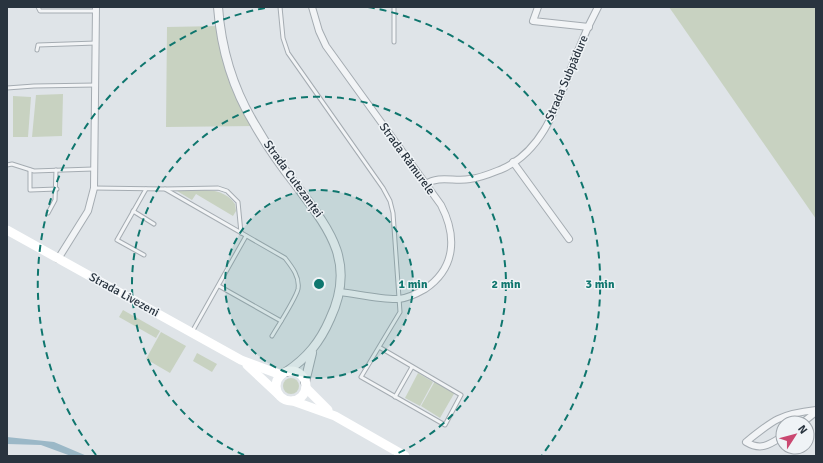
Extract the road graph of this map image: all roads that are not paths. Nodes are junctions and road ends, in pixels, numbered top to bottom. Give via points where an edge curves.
1 (38, 7) edge
2 (218, 7) edge
3 (280, 7) edge
4 (312, 7) edge
5 (394, 7) edge
6 (538, 7) edge
7 (598, 7) edge
8 (96, 9) edge
9 (589, 27) junction
10 (394, 42) dead end
11 (96, 43) junction
12 (37, 50) dead end
13 (96, 86) junction
14 (7, 88) edge
15 (513, 162) junction
16 (7, 165) edge
17 (95, 169) junction
18 (30, 170) junction
19 (56, 170) junction
20 (426, 184) junction
21 (94, 188) junction
22 (57, 189) junction
23 (146, 189) junction
24 (165, 189) junction
25 (133, 211) junction
26 (48, 213) dead end
27 (154, 224) dead end
28 (7, 230) edge
29 (240, 233) junction
30 (246, 236) junction
31 (569, 239) dead end
32 (144, 254) dead end
33 (58, 259) junction
34 (219, 286) junction
35 (340, 292) junction
36 (399, 299) junction
37 (281, 321) junction
38 (192, 333) junction
39 (272, 336) dead end
40 (379, 347) junction
41 (312, 350) junction
42 (241, 360) junction
43 (412, 367) junction
44 (284, 374) junction
45 (306, 385) junction
46 (278, 394) junction
47 (395, 397) junction
48 (293, 401) junction
49 (816, 411) edge
50 (784, 415) edge
51 (335, 416) junction
52 (775, 420) edge
53 (775, 441) edge
54 (405, 456) edge

1 - 8 lane via 40,11
2 - 35 street, Strada Cutezanței via 219,26 230,70 246,110 335,242 341,274
3 - 36 lane via 282,38 288,53 390,201
4 - 20 street, Strada Rămurele via 319,31 337,64
5 - 10 lane
6 - 9 street via 533,21
7 - 9 street, Strada Subpădure
8 - 11 street
9 - 15 street, Strada Subpădure via 550,120 531,147
11 - 12 lane via 38,45
11 - 13 street
13 - 14 lane
13 - 17 street
15 - 20 street, Strada Subpădure via 481,177 469,180 435,179
15 - 31 street
16 - 18 lane via 12,164
17 - 19 lane
17 - 21 street
18 - 19 lane
18 - 22 lane via 30,190
19 - 22 lane
20 - 36 street, Strada Rămurele via 448,219 452,236 449,257 443,272 433,283 419,292
21 - 23 lane
21 - 33 street via 88,210
22 - 26 lane
23 - 24 lane
23 - 25 lane
24 - 29 lane
24 - 29 lane via 218,188 227,191 238,202
25 - 27 lane
25 - 32 lane via 117,240
28 - 33 main road, Strada Livezeni
29 - 30 lane
30 - 34 lane
30 - 37 lane via 285,258 293,268 298,290
33 - 38 main road, Strada Livezeni
34 - 37 lane
34 - 38 lane
35 - 36 street, Strada Rămurele
35 - 41 street, Strada Cutezanței via 327,325
36 - 40 lane via 400,312
37 - 39 lane
38 - 42 main road, Strada Livezeni
40 - 43 lane
40 - 47 lane via 361,377
41 - 44 street, Strada Cutezanței via 300,363
41 - 45 street, Strada Cutezanței via 307,367
42 - 44 main road, Strada Livezeni
42 - 46 main road, Strada Livezeni
43 - 47 lane
43 - 47 lane via 461,395 445,425
44 - 45 main road via 298,373
44 - 46 main road via 276,383
45 - 48 main road via 302,397
45 - 51 main road via 318,401
46 - 48 main road via 287,401
48 - 51 main road
49 - 50 street
51 - 54 main road
52 - 53 street via 746,442 756,447 764,447

